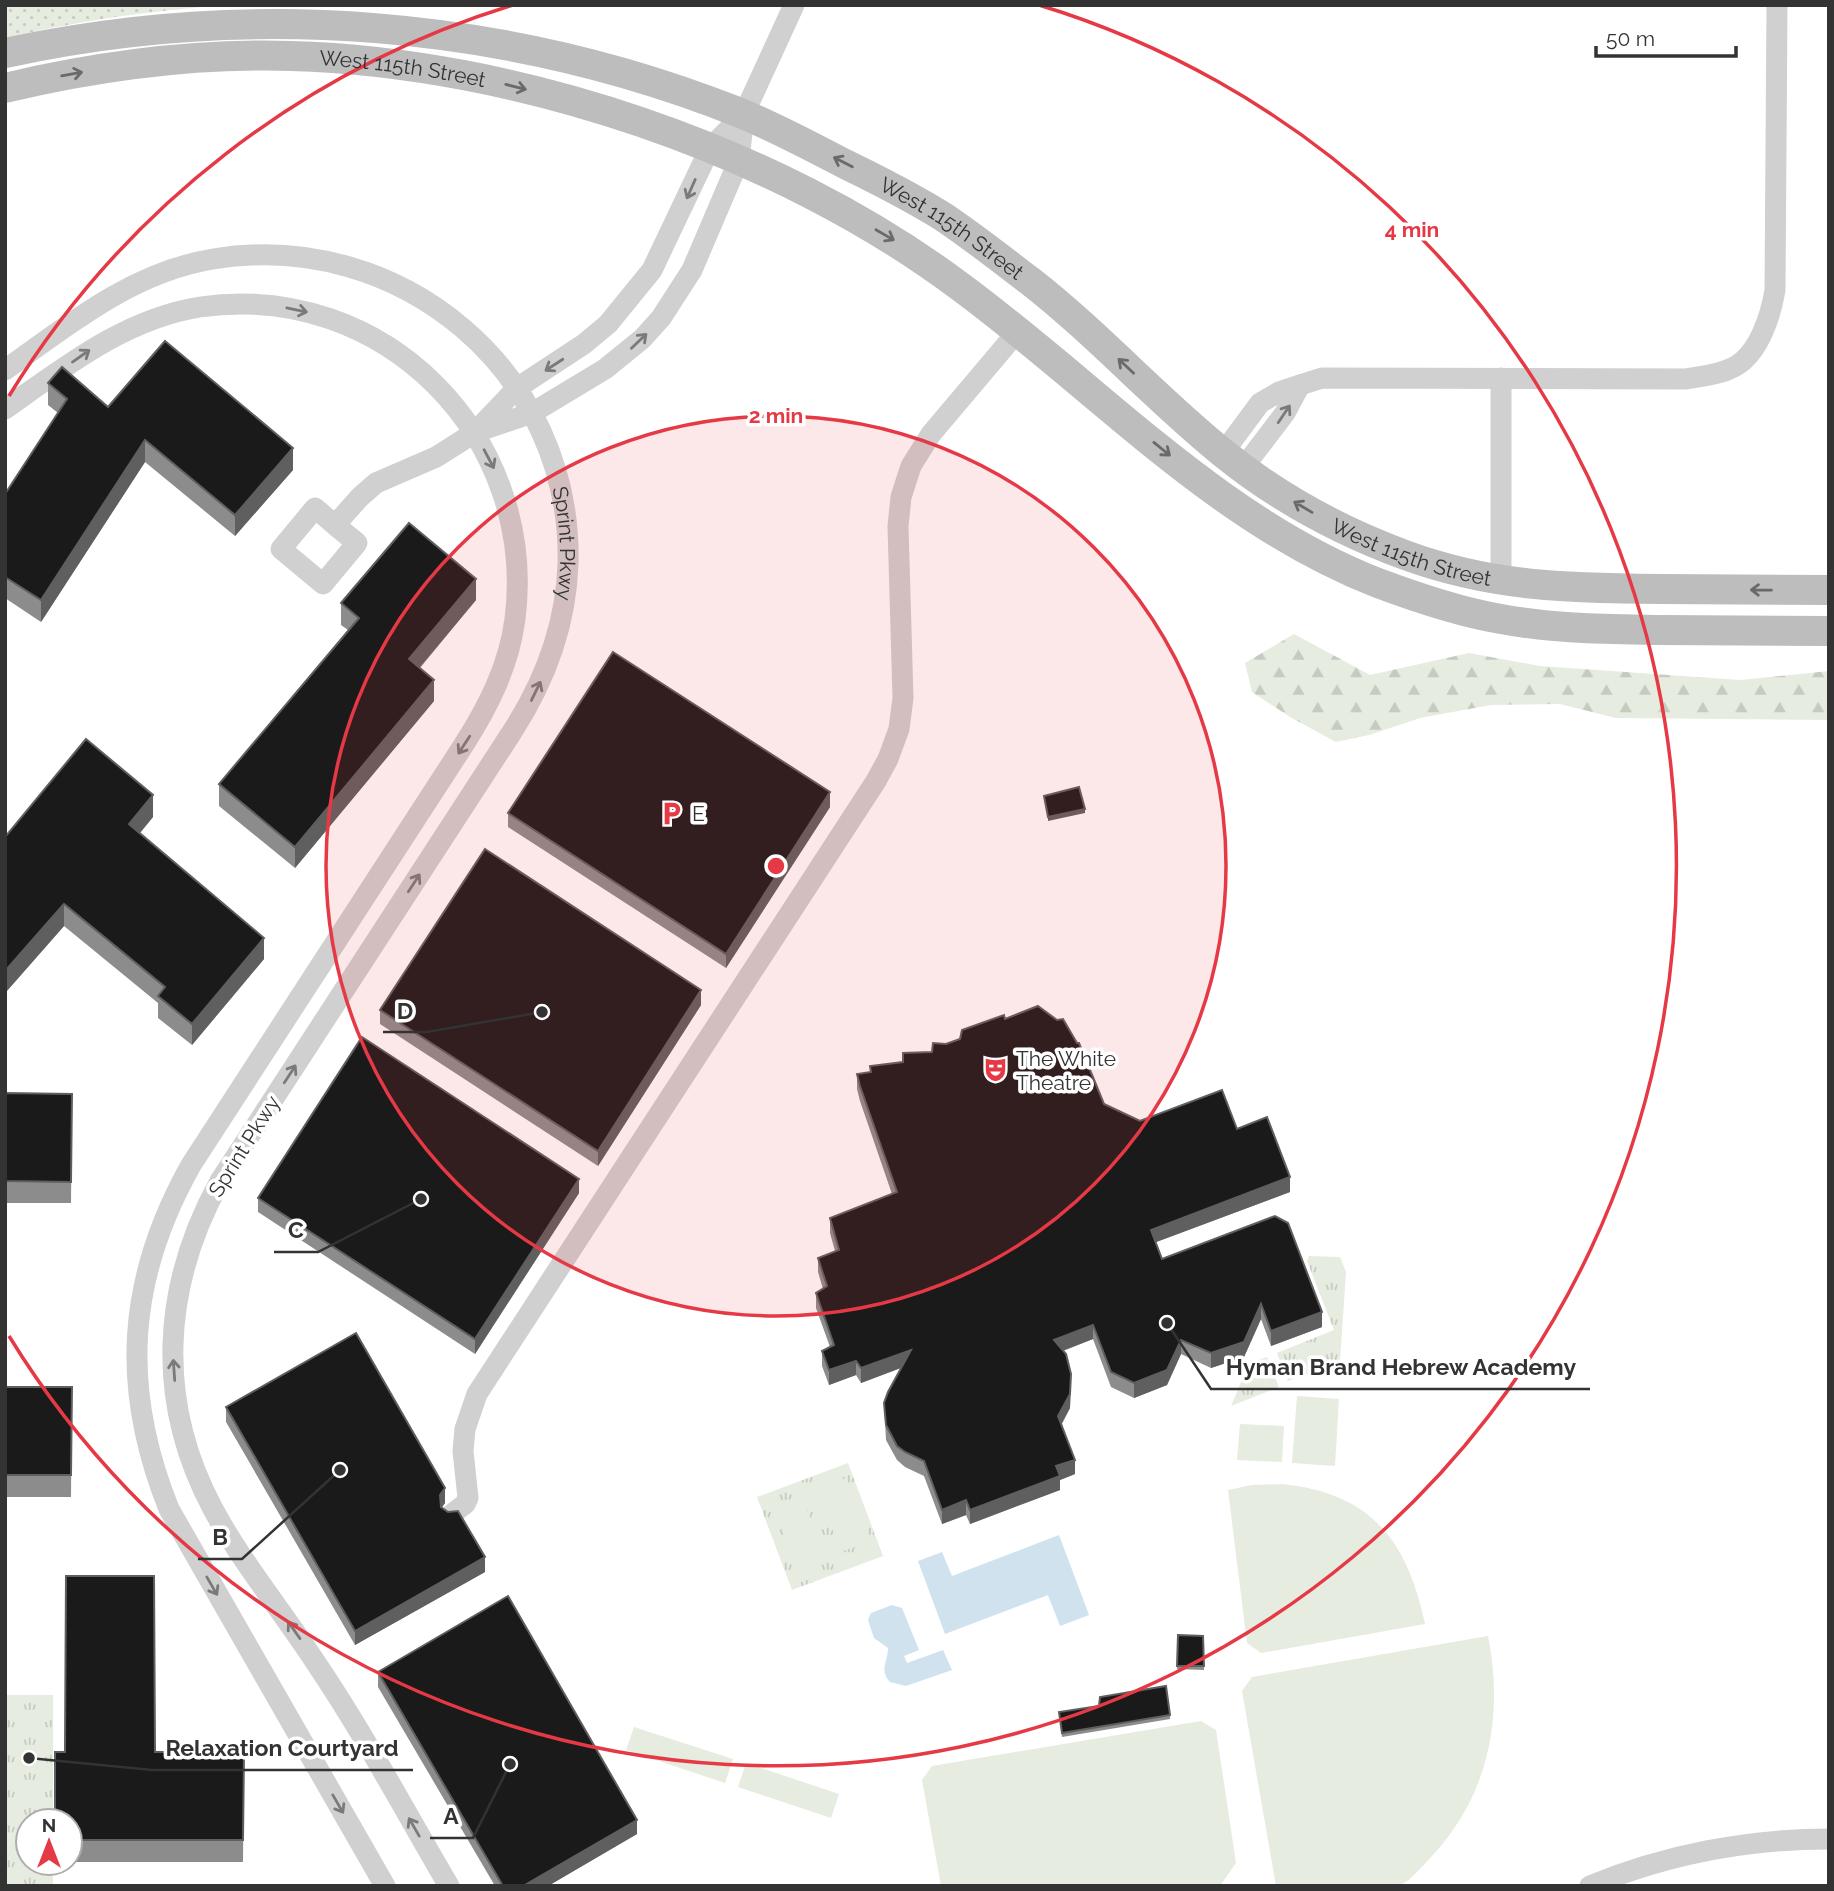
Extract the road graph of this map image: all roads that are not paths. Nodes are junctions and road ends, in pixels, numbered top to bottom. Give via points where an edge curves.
1 (794, 5) edge
2 (1777, 5) edge
3 (5, 52) edge
4 (5, 88) edge
5 (744, 114) junction
6 (710, 148) junction
7 (739, 160) junction
8 (1018, 331) junction
9 (5, 370) edge
10 (1501, 378) junction
11 (517, 388) junction
12 (5, 409) edge
13 (532, 412) junction
14 (474, 433) junction
15 (1233, 461) junction
16 (335, 525) dead end
17 (1501, 581) junction
18 (1829, 590) edge
19 (1829, 631) edge
20 (452, 1514) edge
21 (1829, 1839) edge
22 (385, 1886) edge
23 (449, 1886) edge
24 (1590, 1886) edge

1 - 5 street
2 - 10 street via 1775,290 1753,348 1737,366 1686,379
3 - 5 street, West 115th Street via 180,25 365,24 455,34 560,55 632,74
4 -> 6 street, West 115th Street via 149,63 244,56 337,58 497,82 593,108
5 - 6 street
5 - 7 street
15 -> 5 street, West 115th Street via 1038,288 951,223 883,183
6 - 7 street, West 115th Street
6 -> 11 street via 658,259 629,300 584,344
7 -> 8 street, West 115th Street via 831,204 896,242
13 -> 7 street via 605,369 661,318 692,271
8 -> 19 street, West 115th Street via 1222,497 1307,550 1374,581 1444,606 1559,627
8 - 20 street via 931,434 911,466 901,498 903,698 899,729 888,759 477,1394 463,1451 468,1498
9 - 11 street, Sprint Pkwy via 135,284 213,259 268,254 347,266 416,294 460,324
10 - 15 street via 1322,378 1300,385 1285,413
10 - 17 street
11 - 13 street, Sprint Pkwy
11 - 14 street
12 -> 14 street, Sprint Pkwy via 94,348 144,322 199,307 259,305 321,316 370,336 419,368
13 - 14 street
23 -> 13 street, Sprint Pkwy via 332,1687 224,1529 203,1489 177,1408 173,1329 186,1260 220,1181 512,732 543,677 566,593 567,535 552,458
14 - 16 street via 436,457 376,483
14 -> 22 street, Sprint Pkwy via 495,470 514,538 515,620 503,668 480,719 178,1187 148,1263 136,1329 143,1428 169,1508
17 -> 15 street, West 115th Street via 1416,559 1357,536
18 -> 17 street, West 115th Street via 1576,588
21 - 24 street via 1718,1848

